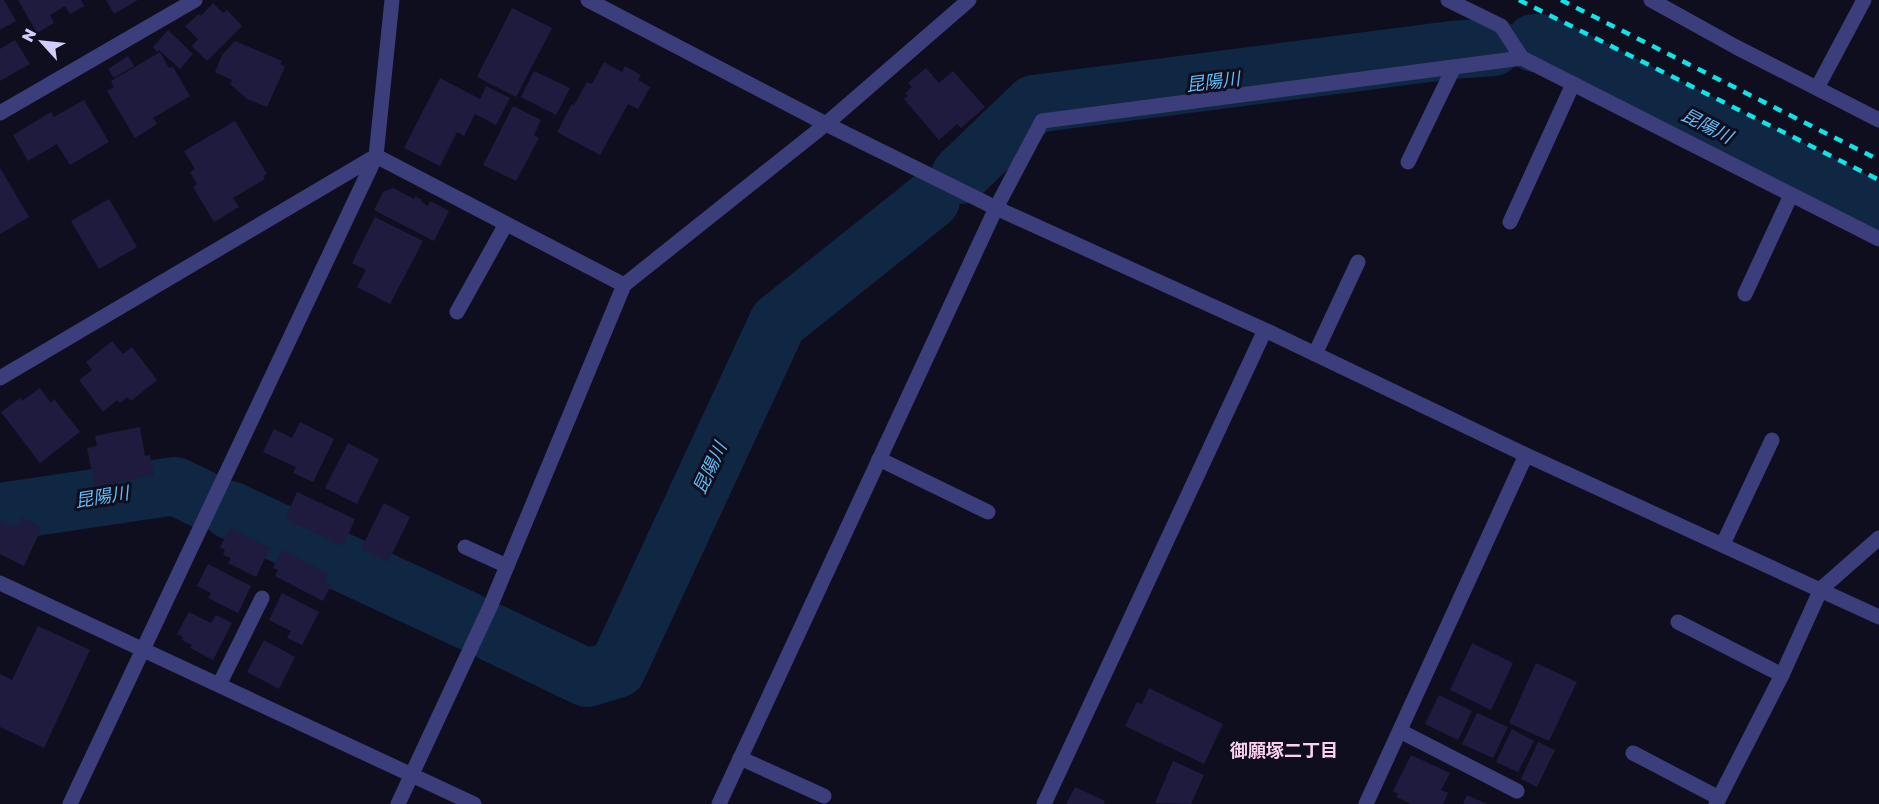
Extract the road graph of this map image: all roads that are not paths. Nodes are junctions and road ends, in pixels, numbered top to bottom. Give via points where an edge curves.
1 (195, 0) edge
2 (392, 0) edge
3 (588, 0) edge
4 (969, 0) edge
5 (1448, 0) edge
6 (1651, 0) edge
7 (1864, 0) edge
8 (1522, 58) junction
9 (1454, 67) junction
10 (1573, 84) junction
11 (1817, 88) junction
12 (0, 113) edge
13 (1879, 120) edge
14 (826, 124) junction
15 (376, 156) junction
16 (1408, 162) dead end
17 (1791, 195) junction
18 (996, 208) junction
19 (1510, 222) dead end
20 (506, 224) junction
21 (1879, 239) edge
22 (1358, 262) dead end
23 (624, 285) junction
24 (1745, 294) dead end
25 (457, 312) dead end
26 (1265, 330) junction
27 (1315, 354) junction
28 (0, 378) edge
29 (1773, 440) dead end
30 (1526, 455) junction
31 (879, 459) junction
32 (988, 512) dead end
33 (1879, 538) edge
34 (1723, 544) junction
35 (465, 547) dead end
36 (507, 566) junction
37 (0, 583) edge
38 (1821, 589) junction
39 (262, 598) dead end
40 (1879, 617) edge
41 (1678, 622) dead end
42 (142, 650) junction
43 (1782, 675) junction
44 (219, 685) junction
45 (1400, 731) junction
46 (1633, 753) dead end
47 (740, 758) junction
48 (411, 775) junction
49 (1517, 791) dead end
50 (824, 796) dead end
51 (1717, 801) edge
52 (70, 804) edge
53 (398, 804) edge
54 (474, 804) edge
55 (719, 804) edge
56 (1044, 804) edge
57 (1366, 804) edge

1 - 12 street
2 - 15 street
3 - 14 street
4 - 14 street
5 - 8 street via 1501,26
6 - 11 street
7 - 11 street
8 - 9 street
8 - 10 street
9 - 16 street
9 - 18 street via 1042,121
10 - 17 street
10 - 19 street
11 - 13 street
14 - 18 street
14 - 23 street
15 - 20 street
15 - 28 street
15 - 42 street
17 - 21 street
17 - 24 street
18 - 26 street
18 - 31 street
20 - 23 street
20 - 25 street
22 - 27 street
23 - 36 street
26 - 27 street
26 - 56 street
27 - 30 street
29 - 34 street
30 - 34 street
30 - 45 street
31 - 32 street
31 - 47 street
33 - 38 street
34 - 38 street
35 - 36 street
36 - 48 street
37 - 42 street
38 - 40 street
38 - 43 street
39 - 44 street
41 - 43 street
42 - 44 street
42 - 52 street
43 - 51 street
44 - 48 street
45 - 49 street
45 - 57 street
46 - 51 street
47 - 50 street
47 - 55 street
48 - 53 street
48 - 54 street

